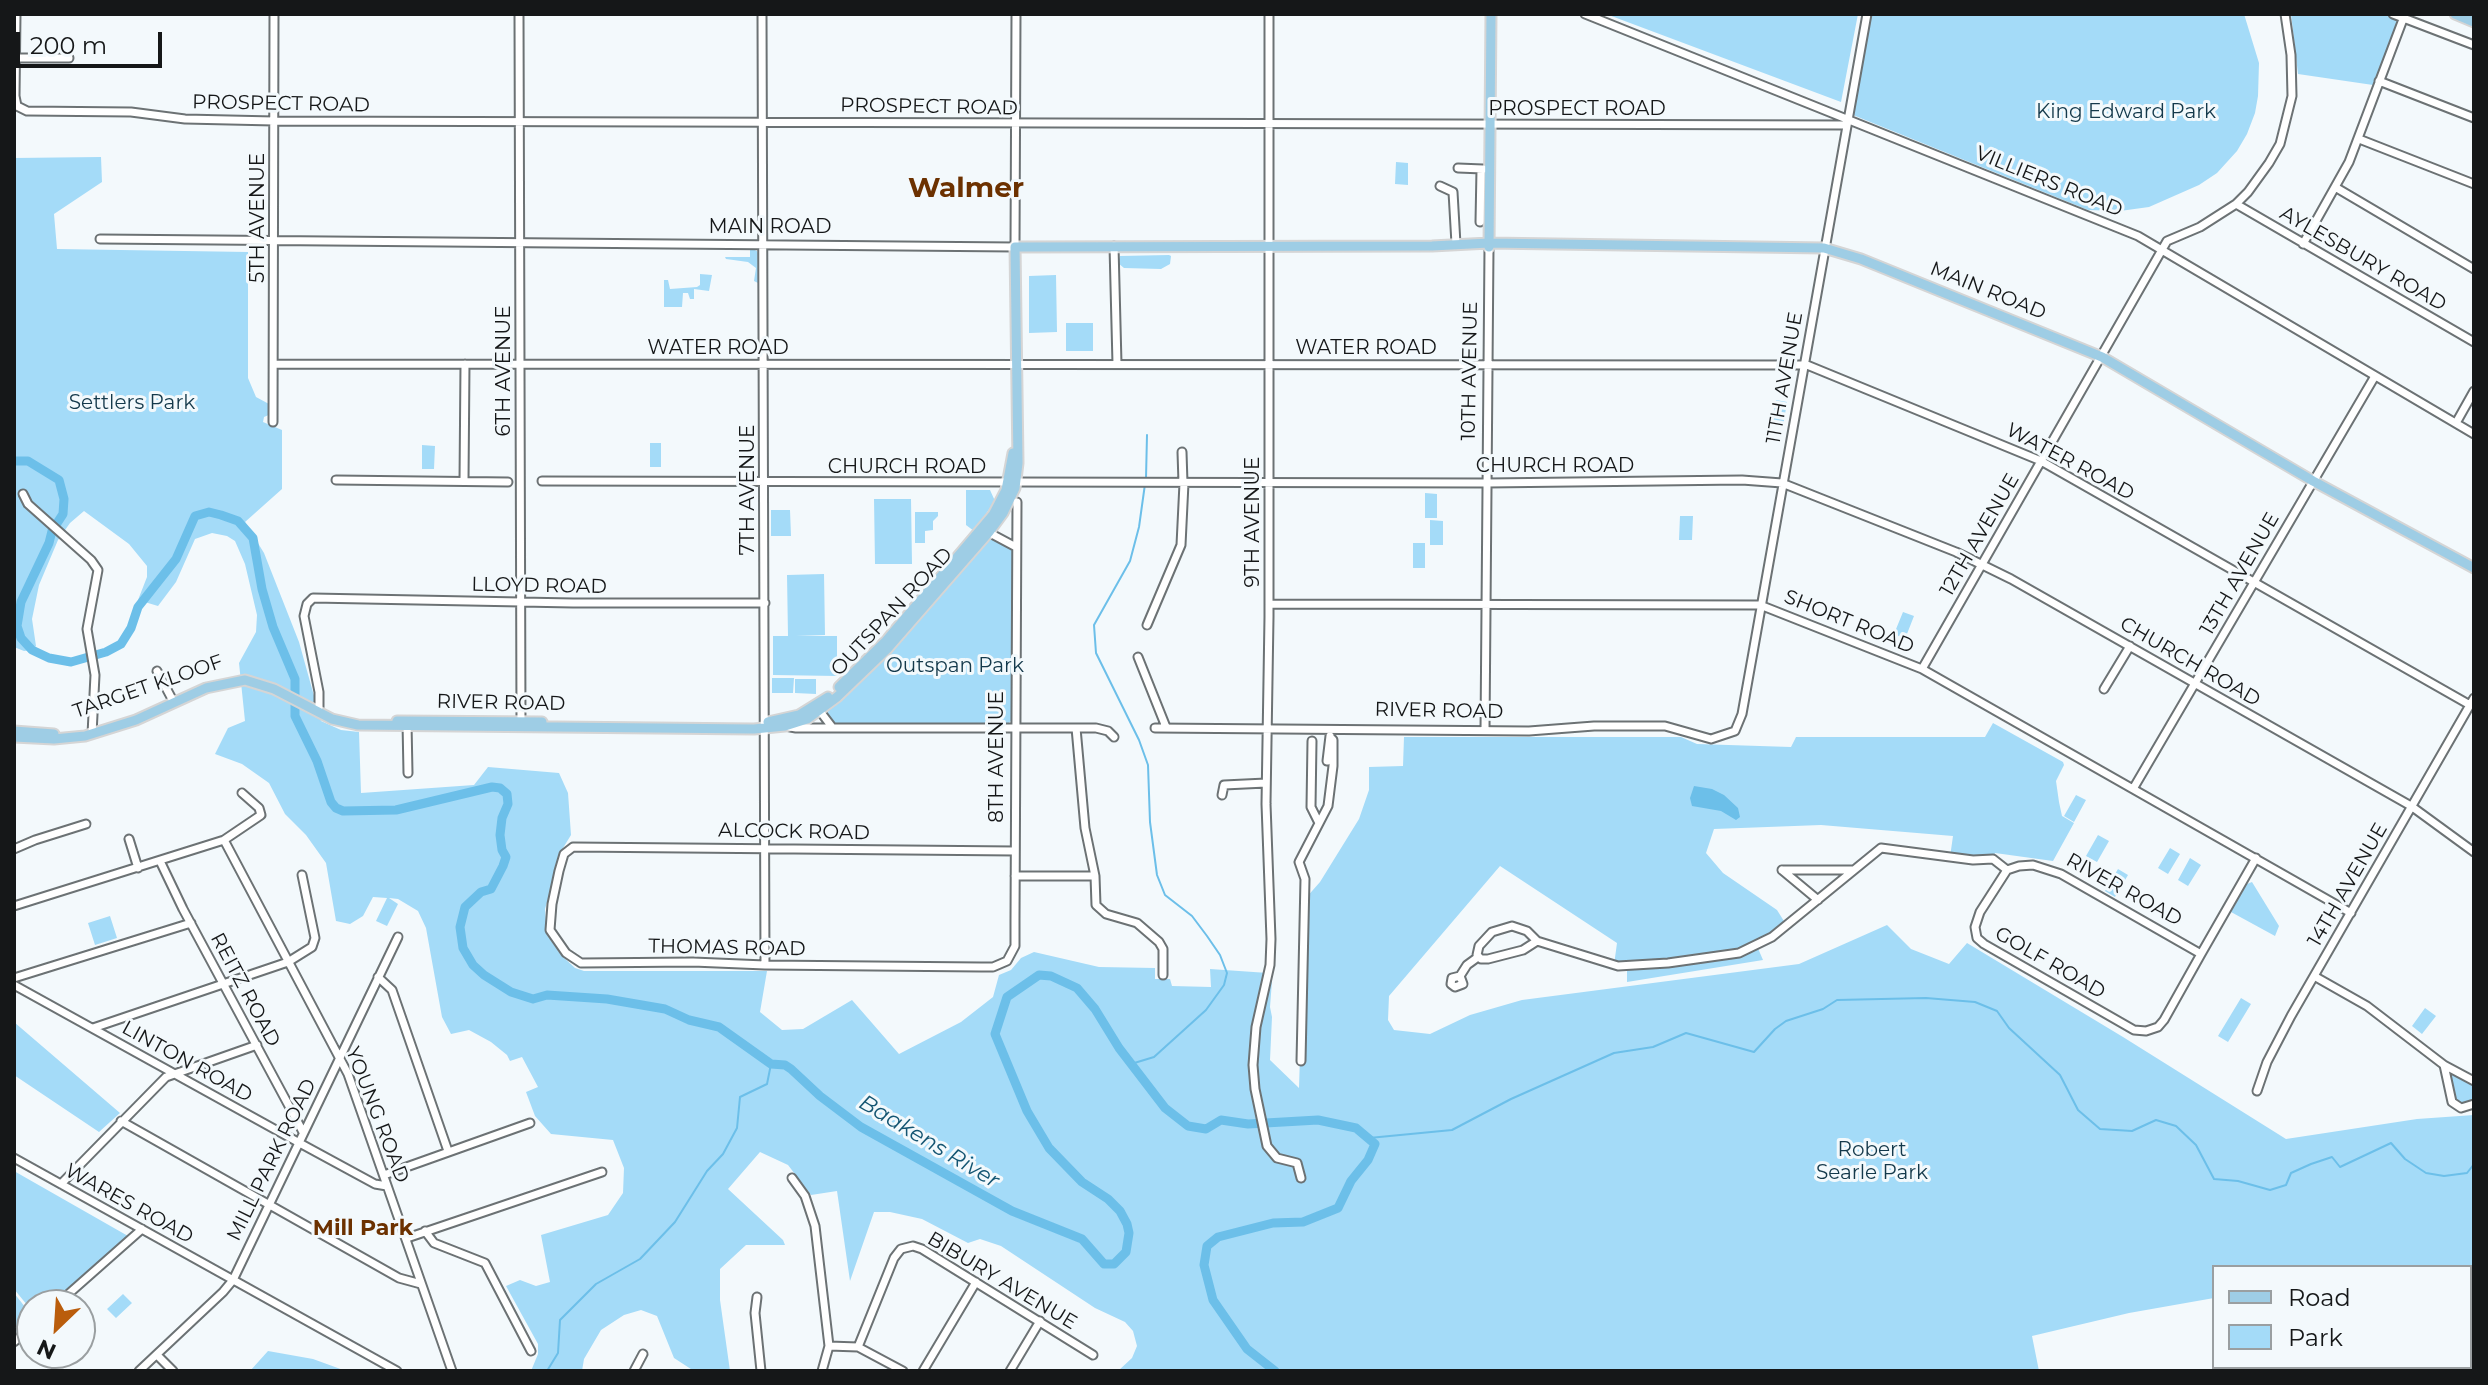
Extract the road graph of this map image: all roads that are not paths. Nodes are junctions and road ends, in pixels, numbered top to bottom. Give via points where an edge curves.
1 (16, 14) edge
2 (274, 14) edge
3 (519, 14) edge
4 (762, 14) edge
5 (1016, 14) edge
6 (1269, 14) edge
7 (1491, 14) edge
8 (1585, 14) edge
9 (1867, 14) edge
10 (2285, 14) edge
11 (2393, 14) edge
12 (2455, 14) edge
13 (2466, 14) edge
14 (2404, 16) edge
15 (2474, 19) edge
16 (2474, 45) edge
17 (16, 58) junction
18 (69, 58) dead end
19 (2379, 81) junction
20 (16, 103) edge
21 (2474, 118) edge
22 (274, 121) junction
23 (521, 122) junction
24 (762, 122) junction
25 (1847, 122) junction
26 (1016, 123) junction
27 (1269, 123) junction
28 (1490, 125) junction
29 (2359, 139) junction
30 (1458, 168) dead end
31 (1485, 170) junction
32 (2474, 184) edge
33 (1440, 186) dead end
34 (2335, 187) junction
35 (2236, 204) junction
36 (1480, 222) dead end
37 (100, 239) dead end
38 (275, 241) junction
39 (521, 244) junction
40 (1456, 244) junction
41 (2303, 244) junction
42 (763, 245) junction
43 (1114, 246) junction
44 (1269, 246) junction
45 (1439, 246) junction
46 (1489, 246) junction
47 (1015, 247) junction
48 (1824, 248) junction
49 (2162, 250) junction
50 (2474, 269) edge
51 (2474, 342) edge
52 (2102, 357) junction
53 (275, 364) junction
54 (465, 364) junction
55 (1117, 364) junction
56 (1269, 364) junction
57 (1488, 364) junction
58 (519, 365) junction
59 (764, 365) junction
60 (1015, 365) junction
61 (1804, 365) junction
62 (2375, 376) junction
63 (2474, 391) edge
64 (273, 422) dead end
65 (2456, 423) junction
66 (2474, 434) edge
67 (1182, 452) dead end
68 (2041, 461) junction
69 (336, 480) dead end
70 (464, 481) junction
71 (542, 481) dead end
72 (2313, 481) junction
73 (508, 482) dead end
74 (764, 482) junction
75 (1012, 482) junction
76 (1184, 483) junction
77 (1269, 483) junction
78 (1487, 483) junction
79 (1782, 483) junction
80 (23, 494) dead end
81 (1017, 502) dead end
82 (986, 531) junction
83 (1016, 547) junction
84 (1982, 564) junction
85 (2474, 571) edge
86 (2253, 582) junction
87 (522, 602) junction
88 (765, 603) junction
89 (1486, 603) junction
90 (1269, 604) junction
91 (1760, 605) junction
92 (1147, 625) dead end
93 (2130, 646) junction
94 (1138, 657) dead end
95 (1922, 669) junction
96 (157, 671) dead end
97 (245, 678) junction
98 (2195, 683) junction
99 (2104, 689) dead end
100 (172, 699) junction
101 (2472, 701) edge
102 (318, 707) junction
103 (818, 708) junction
104 (1015, 720) junction
105 (407, 724) junction
106 (521, 724) junction
107 (765, 725) junction
108 (785, 726) junction
109 (832, 727) junction
110 (1166, 727) junction
111 (1076, 728) junction
112 (1155, 728) dead end
113 (1267, 728) junction
114 (1002, 729) junction
115 (1485, 729) junction
116 (1015, 730) junction
117 (14, 731) edge
118 (92, 731) junction
119 (1330, 732) junction
120 (14, 737) edge
121 (1114, 737) dead end
122 (1720, 737) joint
123 (1312, 741) dead end
124 (1330, 763) junction
125 (1311, 766) junction
126 (408, 773) dead end
127 (1266, 783) junction
128 (2133, 789) junction
129 (242, 793) dead end
130 (1222, 795) dead end
131 (2411, 806) junction
132 (1319, 823) junction
133 (86, 824) dead end
134 (129, 839) dead end
135 (224, 840) junction
136 (573, 847) joint
137 (764, 848) junction
138 (14, 849) edge
139 (1015, 851) junction
140 (2474, 852) edge
141 (2256, 858) junction
142 (160, 861) junction
143 (138, 868) junction
144 (1853, 870) junction
145 (2007, 870) junction
146 (302, 875) dead end
147 (1015, 876) junction
148 (1095, 876) junction
149 (1818, 900) junction
150 (14, 906) edge
151 (2351, 913) junction
152 (191, 923) junction
153 (398, 937) dead end
154 (1537, 941) junction
155 (2201, 954) junction
156 (1478, 957) junction
157 (1007, 961) joint
158 (288, 962) junction
159 (765, 965) junction
160 (1163, 975) dead end
161 (1460, 976) dead end
162 (2314, 976) junction
163 (378, 977) junction
164 (14, 978) edge
165 (225, 984) junction
166 (14, 985) edge
167 (93, 1028) junction
168 (257, 1045) junction
169 (339, 1058) junction
170 (1301, 1061) dead end
171 (2444, 1065) junction
172 (173, 1073) junction
173 (2474, 1081) edge
174 (2257, 1091) dead end
175 (2474, 1104) edge
176 (121, 1121) junction
177 (530, 1123) dead end
178 (303, 1132) junction
179 (298, 1143) junction
180 (448, 1151) junction
181 (14, 1158) edge
182 (602, 1172) dead end
183 (384, 1175) junction
184 (792, 1178) dead end
185 (1301, 1178) dead end
186 (61, 1184) junction
187 (387, 1186) junction
188 (269, 1204) junction
189 (142, 1229) junction
190 (425, 1231) junction
191 (407, 1238) junction
192 (233, 1280) junction
193 (976, 1282) junction
194 (421, 1284) junction
195 (74, 1289) edge
196 (757, 1297) dead end
197 (1040, 1321) junction
198 (829, 1346) junction
199 (858, 1347) junction
200 (531, 1351) dead end
201 (643, 1354) dead end
202 (157, 1355) junction
203 (1093, 1355) dead end
204 (139, 1371) edge
205 (173, 1371) edge
206 (397, 1371) edge
207 (452, 1371) edge
208 (634, 1371) edge
209 (761, 1371) edge
210 (822, 1371) edge
211 (903, 1371) edge
212 (923, 1371) edge
213 (1010, 1371) edge

1 - 17 street
2 - 22 street, 5TH AVENUE
3 - 23 street, 6TH AVENUE
4 - 24 street, 7TH AVENUE
5 - 26 street
6 - 27 street, 9TH AVENUE
7 - 28 main road, 10TH AVENUE
8 - 25 street, VILLIERS ROAD
9 - 25 street, 11TH AVENUE
10 - 35 street via 2293,75 2288,120 2269,163
11 - 14 street
12 - 15 main road
13 - 15 main road
14 - 16 street
14 - 19 street
17 - 18 street
17 - 20 street
19 - 21 street
19 - 29 street
20 - 22 street, PROSPECT ROAD via 27,111
22 - 23 street, PROSPECT ROAD
22 - 38 street, 5TH AVENUE
23 - 24 street, PROSPECT ROAD
23 - 39 street, 6TH AVENUE
24 - 26 street, PROSPECT ROAD
24 - 42 street, 7TH AVENUE
25 - 28 street, PROSPECT ROAD
25 - 48 street, 11TH AVENUE
25 - 49 street, VILLIERS ROAD via 2126,230
26 - 27 street, PROSPECT ROAD
26 - 47 street
27 - 28 street, PROSPECT ROAD
27 - 44 street, 9TH AVENUE
28 - 31 main road, 10TH AVENUE
29 - 32 street
29 - 34 street
30 - 31 street
31 - 36 street
31 - 46 main road, 10TH AVENUE
33 - 40 street via 1453,192
34 - 41 street
34 - 50 street
35 - 41 street, AYLESBURY ROAD
35 - 49 street via 2169,239
37 - 38 street, MAIN ROAD
38 - 39 street, MAIN ROAD
38 - 53 street, 5TH AVENUE
39 - 42 street, MAIN ROAD
39 - 58 street, 6TH AVENUE
40 - 45 main road, MAIN ROAD
40 - 46 main road, MAIN ROAD
41 - 51 street, AYLESBURY ROAD
42 - 47 street, MAIN ROAD
42 - 59 street, 7TH AVENUE
43 - 44 main road, MAIN ROAD
43 - 47 main road, MAIN ROAD
43 - 55 street
44 - 45 main road, MAIN ROAD
44 - 56 street, 9TH AVENUE
45 - 46 main road, MAIN ROAD
46 - 48 main road, MAIN ROAD
46 - 57 street, 10TH AVENUE
47 - 60 main road
48 - 52 main road, MAIN ROAD
48 - 61 street, 11TH AVENUE
49 - 52 street, 12TH AVENUE
49 - 62 street, VILLIERS ROAD
52 - 68 street, 12TH AVENUE
52 - 72 main road, MAIN ROAD
53 - 54 street, WATER ROAD
53 - 64 street, 5TH AVENUE
54 - 58 street, WATER ROAD
54 - 70 street
55 - 56 street, WATER ROAD
55 - 60 street, WATER ROAD
56 - 57 street, WATER ROAD
56 - 77 street, 9TH AVENUE
57 - 61 street, WATER ROAD
57 - 78 street, 10TH AVENUE
58 - 59 street, WATER ROAD
58 - 87 street, 6TH AVENUE
59 - 60 street, WATER ROAD
59 - 74 street, 7TH AVENUE
60 - 75 main road
61 - 68 street, WATER ROAD
61 - 79 street, 11TH AVENUE
62 - 65 street, VILLIERS ROAD
62 - 72 street, 13TH AVENUE
63 - 65 street
65 - 66 street, VILLIERS ROAD
67 - 76 street
68 - 84 street, 12TH AVENUE
68 - 86 street, WATER ROAD
69 - 70 street
70 - 73 street
71 - 74 street, CHURCH ROAD
72 - 85 main road, MAIN ROAD
72 - 86 street, 13TH AVENUE
74 - 75 street, CHURCH ROAD
74 - 88 street, 7TH AVENUE
75 - 76 street, CHURCH ROAD
75 - 82 main road, OUTSPAN ROAD via 1007,505
76 - 77 street, CHURCH ROAD
76 - 92 street via 1181,545
77 - 78 street, CHURCH ROAD
77 - 90 street, 9TH AVENUE
78 - 79 street, CHURCH ROAD
78 - 89 street, 10TH AVENUE
79 - 84 street, CHURCH ROAD
79 - 91 street, 11TH AVENUE
80 - 118 street via 98,570 87,629 94,664
81 - 83 street, 8TH AVENUE
82 - 83 street
82 - 103 main road, OUTSPAN ROAD via 887,649
83 - 104 street, 8TH AVENUE
84 - 93 street, CHURCH ROAD
84 - 95 street, 12TH AVENUE
86 - 98 street, 13TH AVENUE
86 - 101 street, WATER ROAD
87 - 88 street, LLOYD ROAD
87 - 102 street, LLOYD ROAD via 313,598 304,616
87 - 106 street, 6TH AVENUE
88 - 107 street, 7TH AVENUE
89 - 90 street, SHORT ROAD
89 - 91 street, SHORT ROAD
89 - 115 street, 10TH AVENUE
90 - 113 street, 9TH AVENUE
91 - 95 street, SHORT ROAD
91 - 122 street, 11TH AVENUE via 1740,724
93 - 98 street, CHURCH ROAD
93 - 99 street
94 - 110 street
95 - 128 street, SHORT ROAD
96 - 100 street
97 - 100 main road, TARGET KLOOF via 215,679
97 - 102 main road, RIVER ROAD
97 - 118 main road, TARGET KLOOF via 206,688 136,720
98 - 128 street, 13TH AVENUE
98 - 131 street, CHURCH ROAD
100 - 118 main road, TARGET KLOOF
101 - 131 street, 14TH AVENUE
102 - 105 main road, RIVER ROAD via 345,723
103 - 107 main road, OUTSPAN ROAD
103 - 108 main road, OUTSPAN ROAD
103 - 109 street
104 - 114 street
104 - 116 street, 8TH AVENUE
105 - 106 main road, RIVER ROAD
105 - 126 street
106 - 107 main road, RIVER ROAD
107 - 108 main road, OUTSPAN ROAD
107 - 137 street, 7TH AVENUE
108 - 109 street
109 - 114 street
110 - 112 street, RIVER ROAD
110 - 113 street, RIVER ROAD
111 - 116 street
111 - 121 street via 1105,729
111 - 148 street
113 - 119 street, RIVER ROAD
113 - 127 street, 9TH AVENUE
114 - 116 street
115 - 119 street, RIVER ROAD
115 - 122 street, RIVER ROAD via 1665,726 1706,739
116 - 139 street, 8TH AVENUE
117 - 118 main road, TARGET KLOOF
117 - 120 main road
118 - 120 main road, TARGET KLOOF via 54,739
119 - 124 street
123 - 125 street
124 - 125 street via 1317,760
124 - 132 street via 1328,806
125 - 132 street via 1312,810
127 - 130 street via 1224,785
127 - 185 street, 9TH AVENUE via 1271,955 1256,1027 1254,1081 1271,1153 1297,1163
128 - 141 street, SHORT ROAD
129 - 135 street via 261,815
131 - 140 street, CHURCH ROAD
131 - 151 street, 14TH AVENUE
132 - 170 street via 1299,862 1305,879
133 - 138 street
134 - 143 street
135 - 142 street
135 - 158 street, YOUNG ROAD
136 - 137 street, ALCOCK ROAD
136 - 159 street, THOMAS ROAD via 561,864 550,925 553,937 578,962
137 - 139 street, ALCOCK ROAD
137 - 159 street, 7TH AVENUE
139 - 147 street, 8TH AVENUE
141 - 151 street, SHORT ROAD
141 - 155 street
142 - 143 street
142 - 152 street, REITZ ROAD
143 - 150 street
144 - 145 street via 1885,848 1993,859
144 - 149 street
144 - 149 street via 1782,870
145 - 155 street, RIVER ROAD via 2026,865 2061,874
145 - 155 street, GOLF ROAD via 1975,922 1980,941 2134,1030 2152,1030 2164,1020
146 - 158 street via 315,942
147 - 148 street
147 - 157 street, 8TH AVENUE via 1015,946
148 - 160 street via 1099,910 1137,923 1161,944
149 - 154 street via 1761,944 1714,957 1618,966
151 - 162 street, 14TH AVENUE
152 - 164 street
152 - 165 street, REITZ ROAD
153 - 163 street, MILL PARK ROAD
154 - 156 street via 1494,958
154 - 156 street via 1520,928 1502,928 1485,939
156 - 161 street
157 - 159 street, THOMAS ROAD via 981,967
158 - 165 street
158 - 169 street, YOUNG ROAD
162 - 171 street via 2367,1006
162 - 174 street, 14TH AVENUE via 2270,1055
163 - 169 street, MILL PARK ROAD
163 - 180 street via 394,995
165 - 167 street
165 - 168 street, REITZ ROAD
166 - 167 street, LINTON ROAD
167 - 172 street, LINTON ROAD
168 - 172 street
168 - 178 street, REITZ ROAD
169 - 178 street, MILL PARK ROAD
169 - 183 street, YOUNG ROAD
171 - 173 street
171 - 175 street via 2452,1102 2461,1108
172 - 176 street
172 - 179 street, LINTON ROAD
176 - 186 street
176 - 188 street
177 - 180 street
178 - 179 street, MILL PARK ROAD
179 - 187 street, LINTON ROAD
179 - 188 street, MILL PARK ROAD
180 - 183 street
181 - 186 street, WARES ROAD
182 - 190 street
183 - 187 street, YOUNG ROAD
184 - 198 street via 815,1226
186 - 189 street, WARES ROAD
187 - 191 street, YOUNG ROAD
188 - 192 street, MILL PARK ROAD
188 - 194 street via 399,1278
189 - 192 street, WARES ROAD
189 - 195 street
190 - 191 street
190 - 200 street via 434,1243 485,1263
191 - 194 street, YOUNG ROAD
192 - 202 street, MILL PARK ROAD
192 - 206 street, WARES ROAD
193 - 197 street, BIBURY AVENUE
193 - 199 street, BIBURY AVENUE via 918,1247 901,1249
193 - 212 street
194 - 207 street, YOUNG ROAD
196 - 209 street
197 - 203 street, BIBURY AVENUE
197 - 213 street
198 - 199 street
198 - 210 street
199 - 211 street
201 - 208 street
202 - 204 street, MILL PARK ROAD
202 - 205 street

